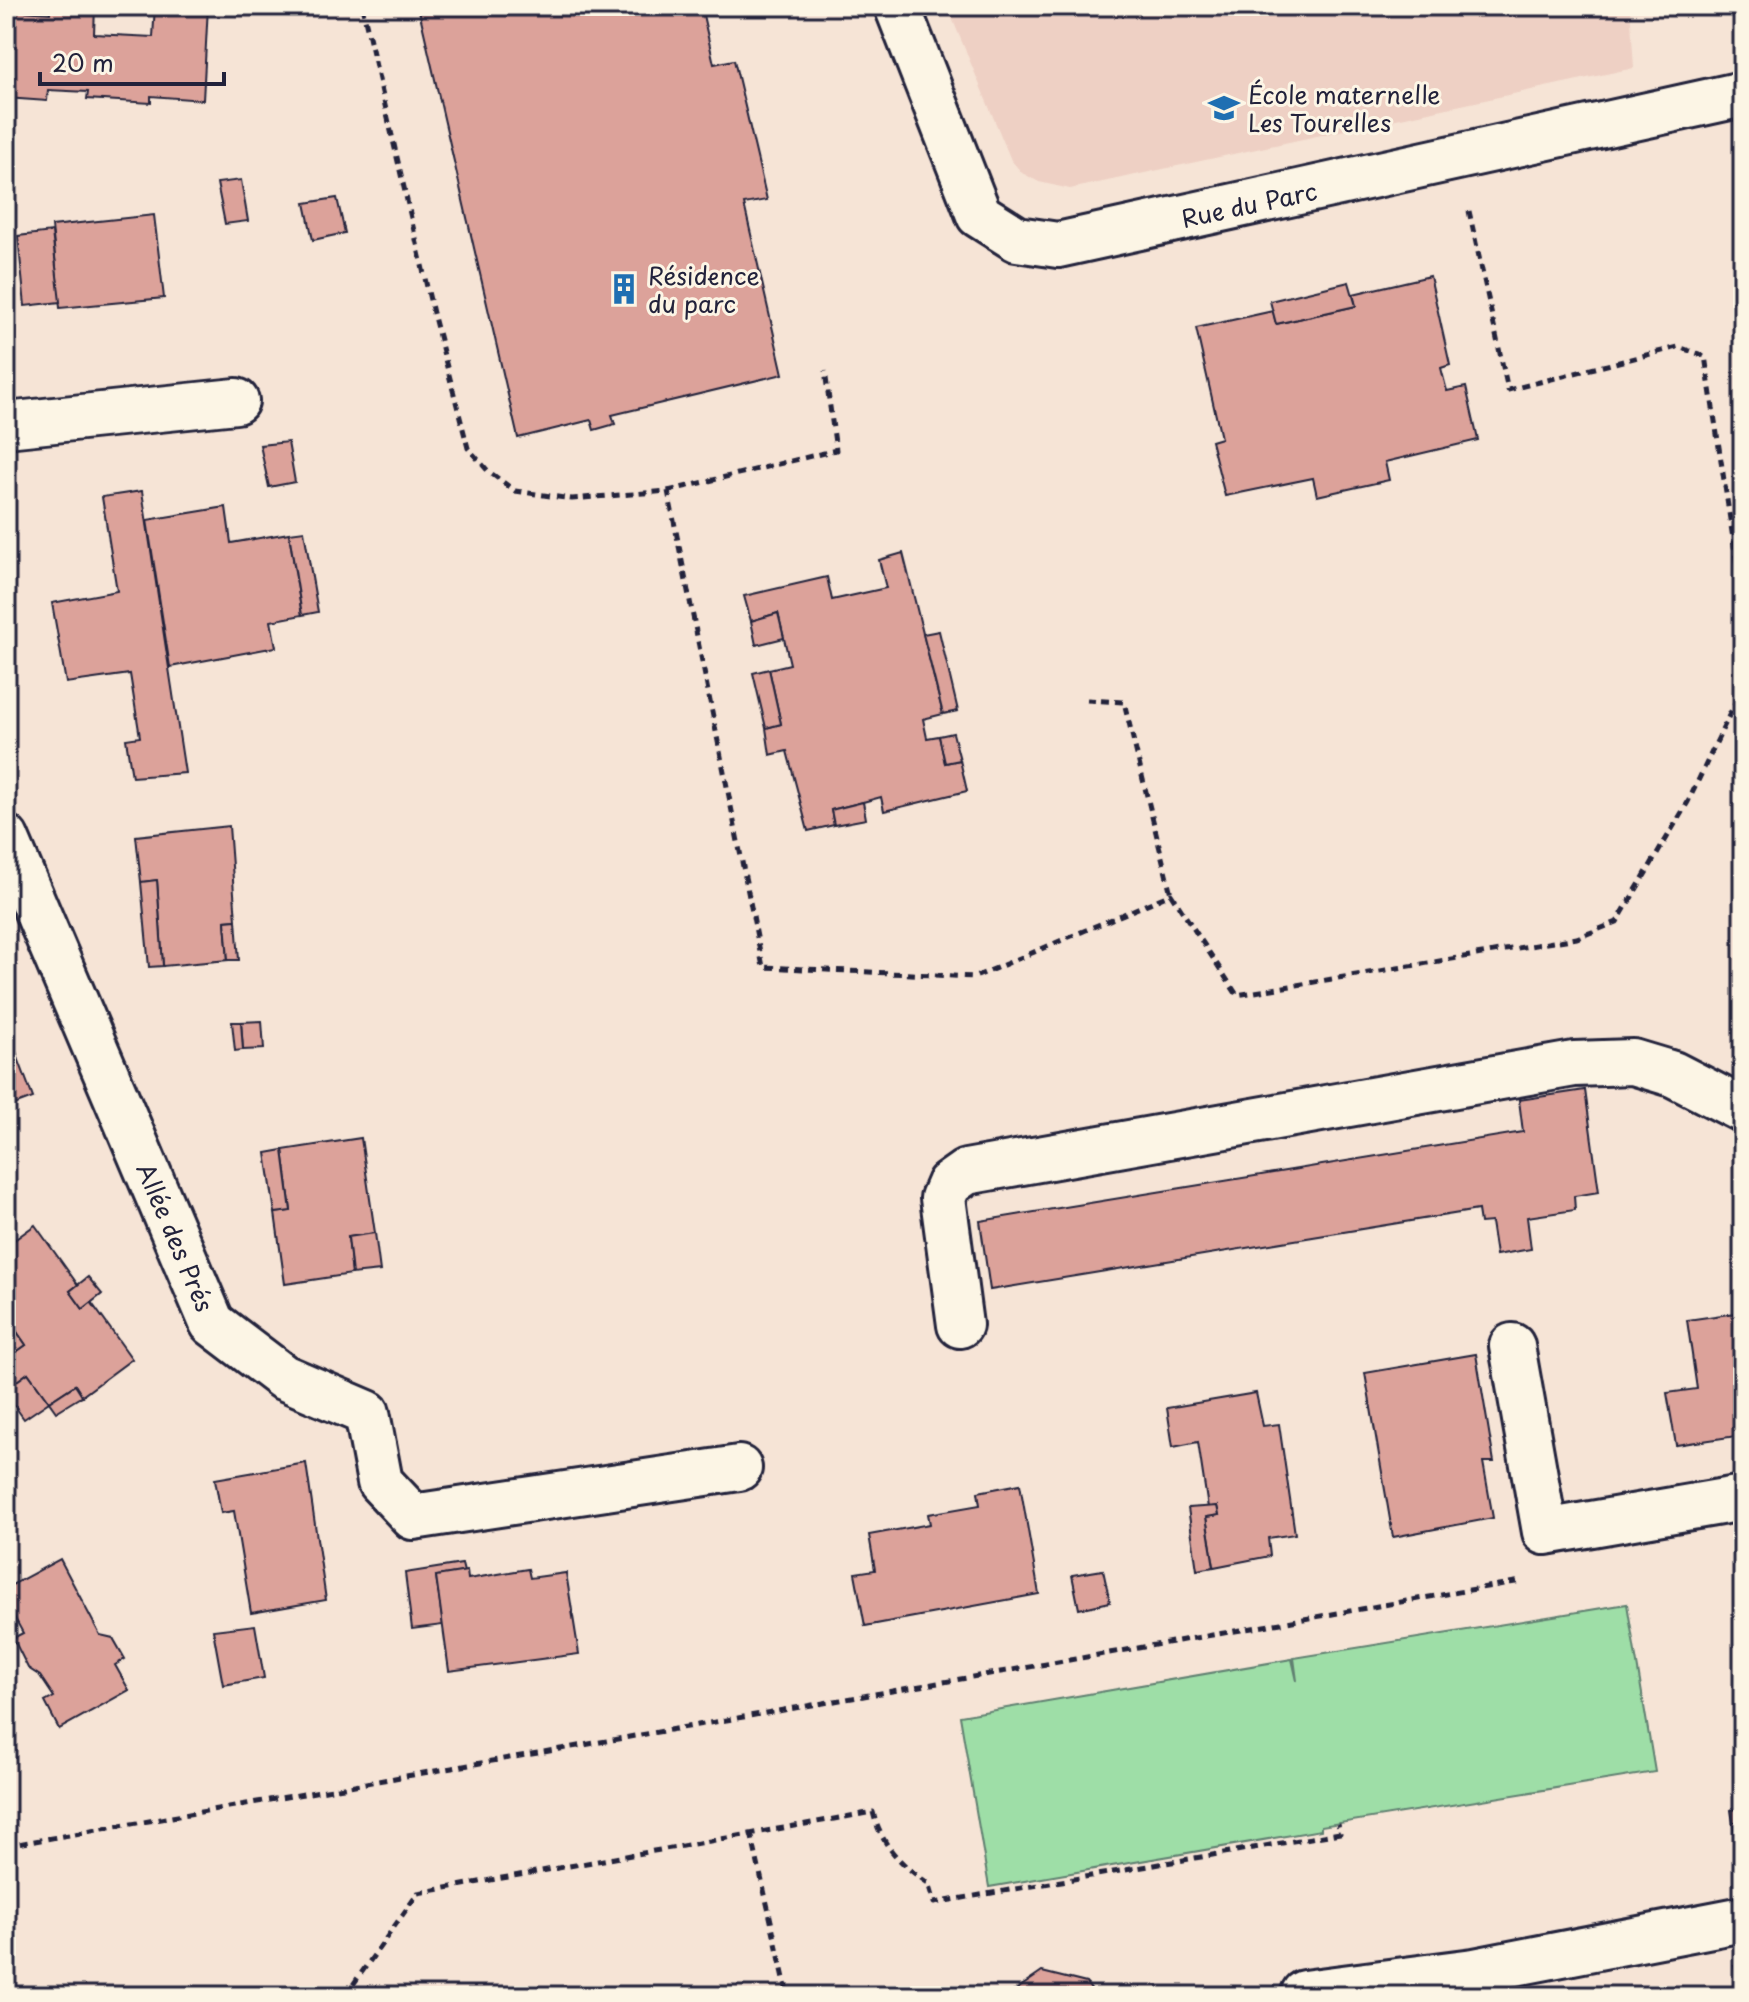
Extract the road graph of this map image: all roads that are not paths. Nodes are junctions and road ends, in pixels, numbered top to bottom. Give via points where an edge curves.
1 (897, 6) edge
2 (1743, 94) edge
3 (236, 401) dead end
4 (6, 425) edge
5 (6, 838) edge
6 (1743, 1110) edge
7 (960, 1325) dead end
8 (1512, 1346) dead end
9 (739, 1468) dead end
10 (1743, 1498) edge
11 (1743, 1919) edge
12 (1304, 1993) dead end

1 - 2 street, Rue du Parc via 979,215 1017,239 1058,245
3 - 4 street
5 - 9 street, Allée des Prés via 212,1323 283,1377 367,1413 380,1482 413,1517
6 - 7 street via 1673,1074 1633,1062 1574,1064 966,1172 949,1184 943,1198
8 - 10 street via 1545,1532
11 - 12 street via 1474,1971

